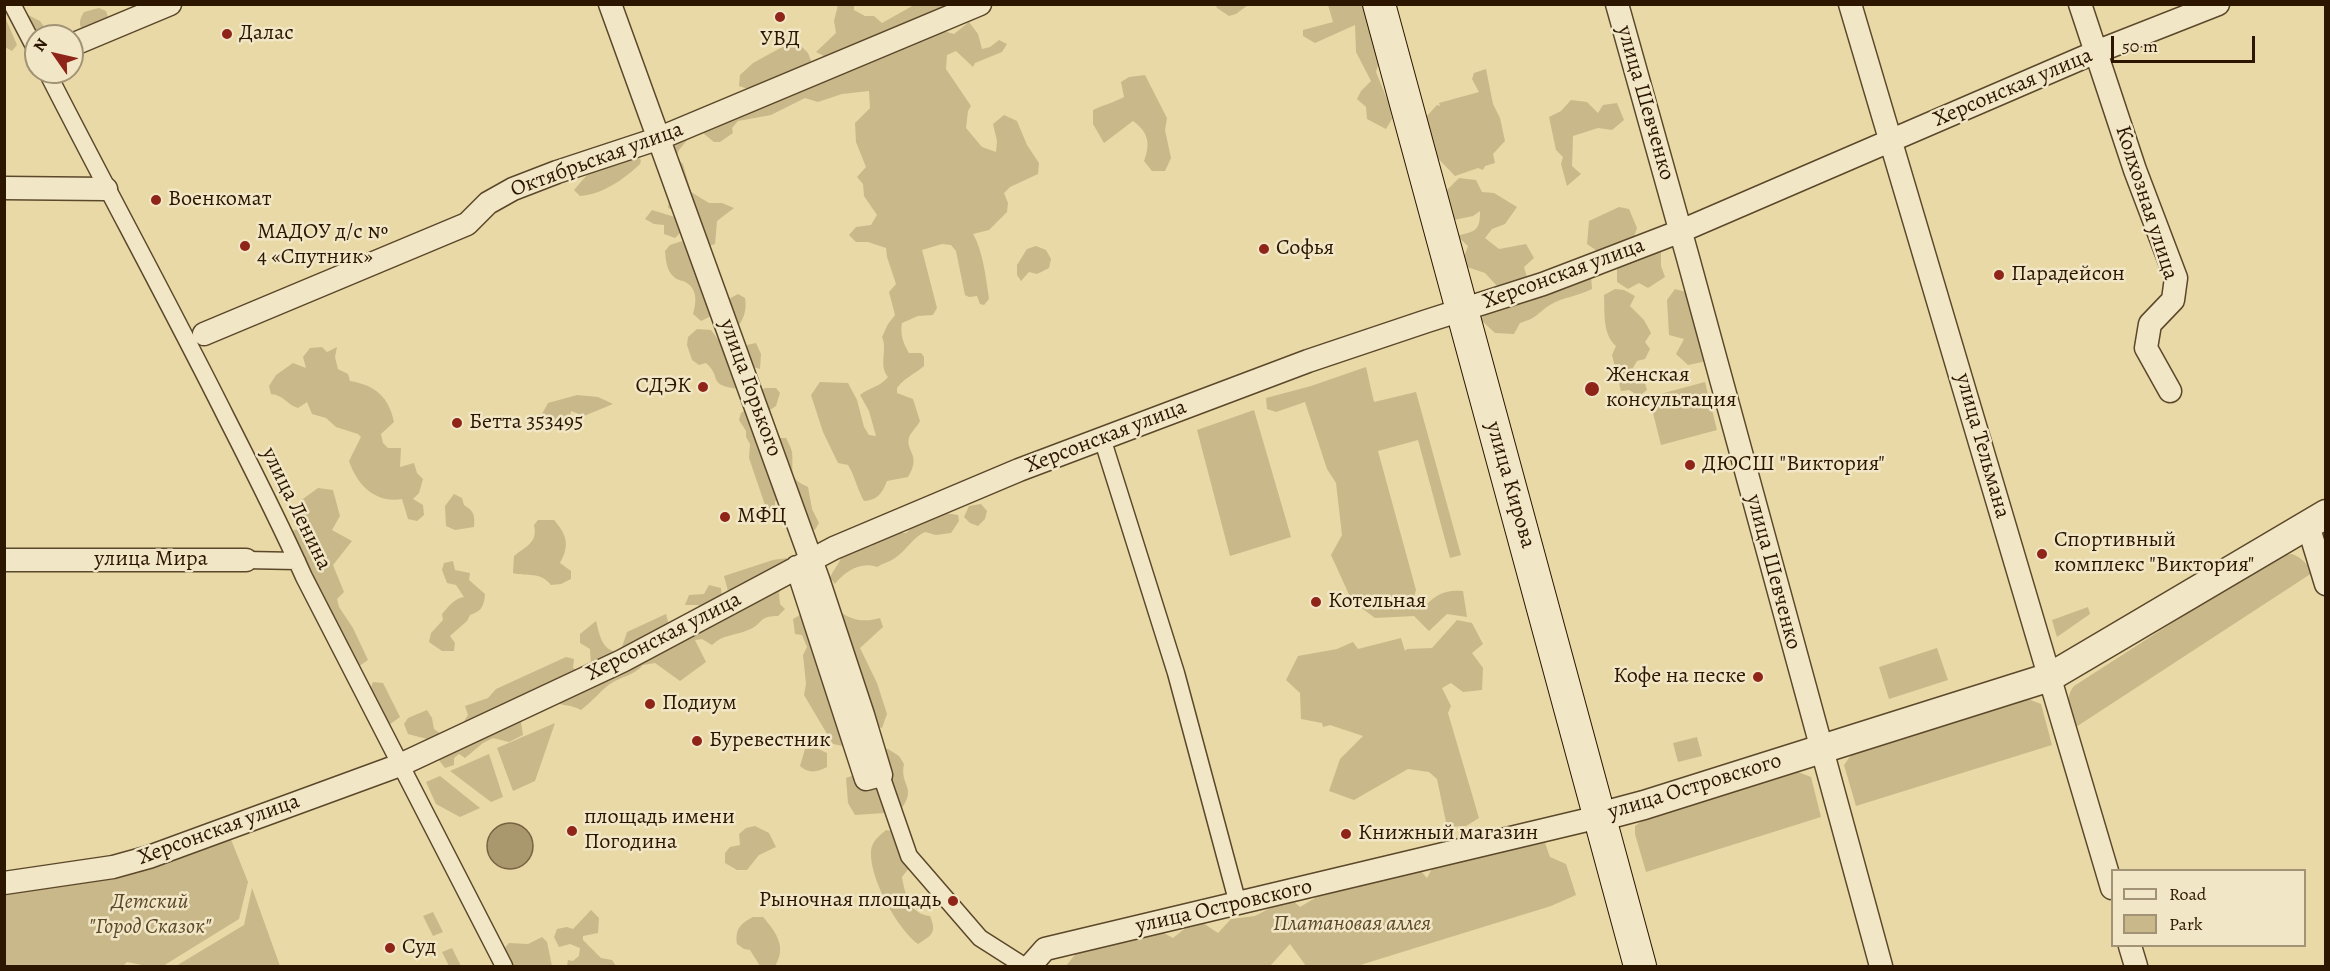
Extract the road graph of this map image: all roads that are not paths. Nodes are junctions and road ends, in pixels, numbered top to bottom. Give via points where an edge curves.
1 (12, 4) edge
2 (170, 4) edge
3 (610, 4) edge
4 (980, 4) edge
5 (1378, 4) edge
6 (1617, 4) edge
7 (1850, 4) edge
8 (2080, 4) edge
9 (2218, 4) edge
10 (24, 27) edge
11 (84, 40) edge
12 (2096, 52) junction
13 (53, 84) edge
14 (660, 138) junction
15 (1890, 140) junction
16 (4, 188) edge
17 (106, 189) junction
18 (1681, 231) junction
19 (1462, 309) junction
20 (196, 338) junction
21 (2169, 391) dead end
22 (1102, 438) junction
23 (2317, 519) edge
24 (4, 560) edge
25 (246, 560) joint
26 (297, 561) junction
27 (804, 563) junction
28 (2325, 584) edge
29 (2050, 677) junction
30 (1821, 749) junction
31 (400, 765) junction
32 (881, 775) joint
33 (1599, 817) junction
34 (4, 883) edge
35 (2111, 885) edge
36 (1238, 904) junction
37 (2131, 947) edge
38 (504, 966) edge
39 (1024, 966) edge
40 (1030, 966) edge
41 (1640, 966) edge
42 (1881, 966) edge
43 (2136, 966) edge

1 - 10 street
2 - 11 street
3 - 14 street, улица Горького
4 - 14 street, Октябрьская улица
5 - 19 main road, улица Кирова
6 - 18 street, улица Шевченко
7 - 15 street, улица Тельмана
8 - 12 street, Колхозная улица
9 - 12 street, Херсонская улица
12 - 15 street, Херсонская улица
12 - 21 street, Колхозная улица via 2176,278 2173,300 2150,324 2146,348
13 - 17 street, улица Ленина
14 - 20 street, Октябрьская улица via 513,189 488,203 467,224
14 - 27 street, улица Горького
15 - 18 street, Херсонская улица
15 - 29 street, улица Тельмана
16 - 17 street
17 - 20 street, улица Ленина
18 - 19 street, Херсонская улица via 1544,285
18 - 30 street, улица Шевченко
19 - 22 street, Херсонская улица
19 - 33 main road, улица Кирова
20 - 26 street, улица Ленина
22 - 27 street, Херсонская улица
22 - 36 street via 1176,673
23 - 28 street
23 - 29 street, улица Островского
24 - 25 street, улица Мира
25 - 26 street, улица Мира
26 - 31 street, улица Ленина
27 - 31 street, Херсонская улица via 622,661
27 - 32 street, улица Горького via 863,715
29 - 30 street, улица Островского
29 - 35 street, улица Тельмана
30 - 33 street, улица Островского
30 - 42 street, улица Шевченко
31 - 34 street, Херсонская улица via 140,859 113,867
31 - 38 street, улица Ленина
32 - 39 street, улица Горького via 909,856 980,938
33 - 36 street, улица Островского
33 - 41 main road, улица Кирова
36 - 40 street, улица Островского via 1045,949
37 - 43 street

